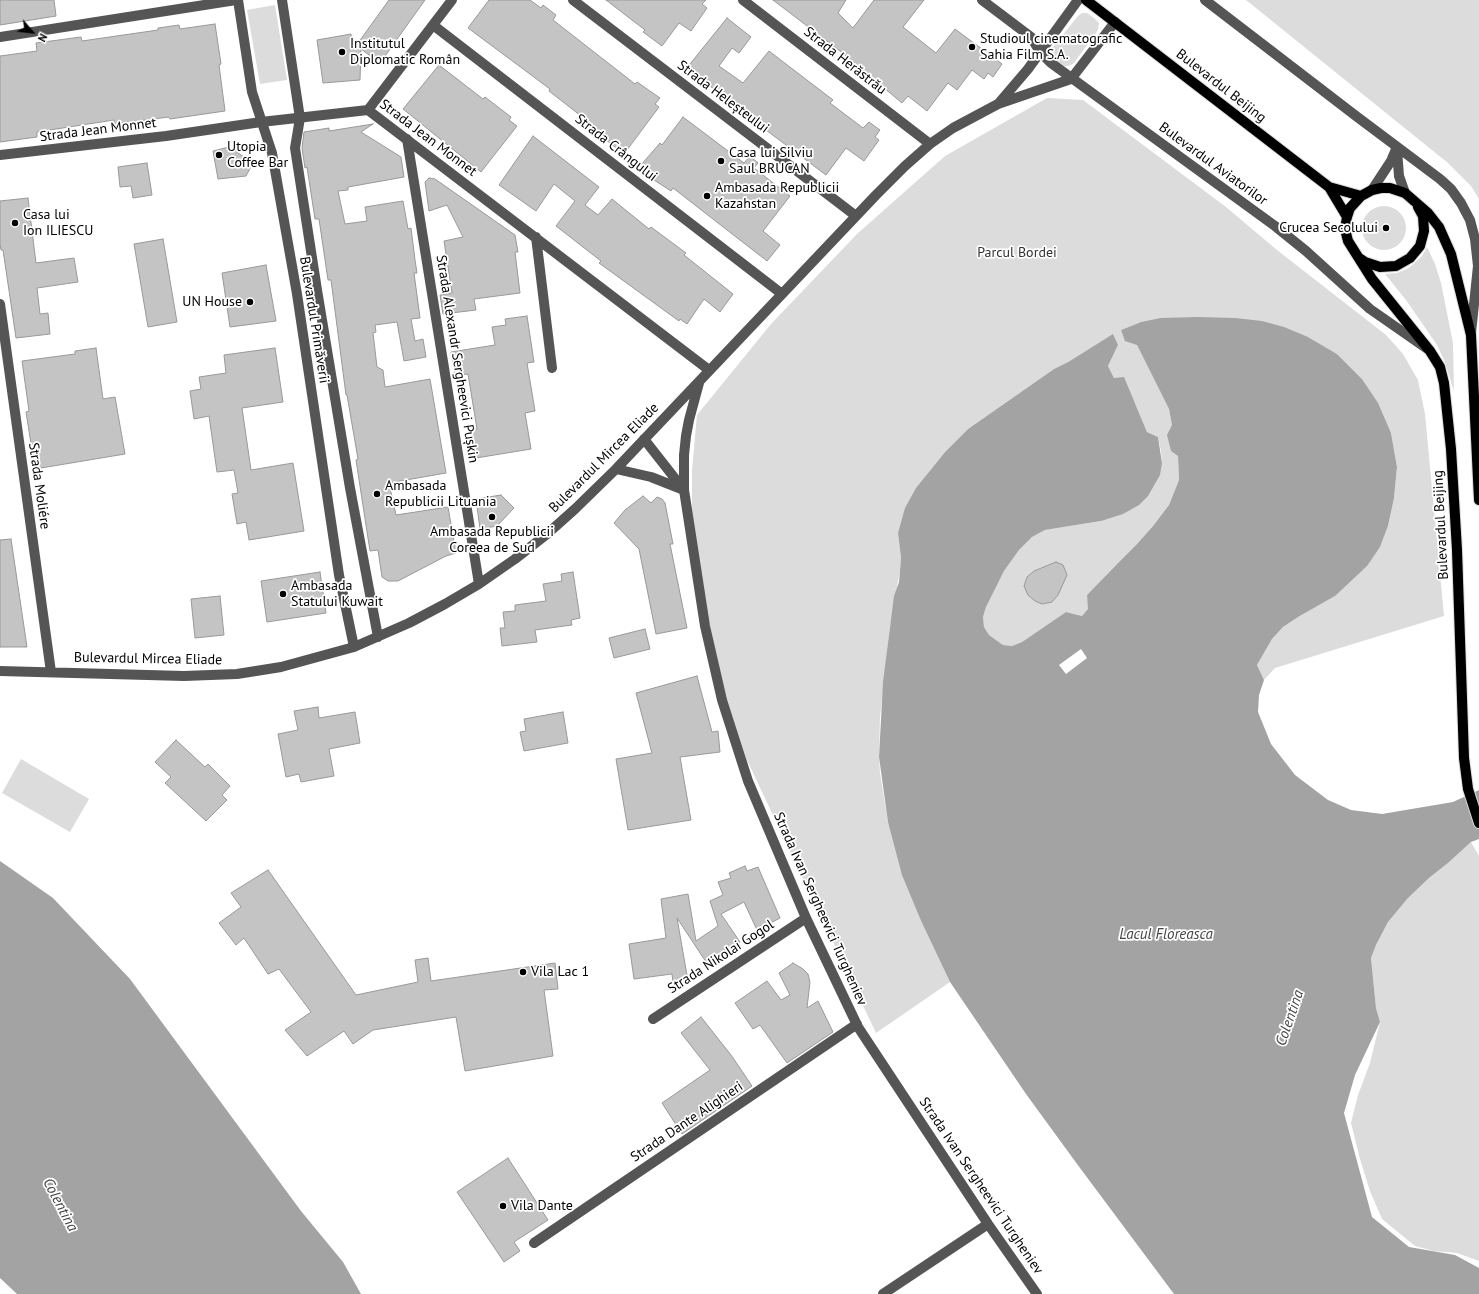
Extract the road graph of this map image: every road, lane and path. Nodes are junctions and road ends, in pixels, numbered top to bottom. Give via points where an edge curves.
1 (237, 0) edge
2 (282, 0) edge
3 (452, 0) edge
4 (573, 0) edge
5 (743, 0) edge
6 (982, 0) edge
7 (1078, 0) edge
8 (1086, 0) edge
9 (1204, 0) edge
10 (1115, 22) junction
11 (433, 25) junction
12 (0, 37) edge
13 (1040, 52) junction
14 (1071, 79) junction
15 (998, 104) junction
16 (368, 110) junction
17 (300, 118) junction
18 (261, 122) junction
19 (407, 139) junction
20 (930, 144) junction
21 (1397, 147) junction
22 (0, 155) edge
23 (1329, 187) junction
24 (1372, 190) junction
25 (1404, 193) junction
26 (1361, 196) junction
27 (1415, 202) junction
28 (856, 216) junction
29 (1347, 217) junction
30 (536, 237) junction
31 (1354, 252) junction
32 (782, 294) junction
33 (0, 304) edge
34 (1471, 335) junction
35 (1430, 351) junction
36 (552, 368) dead end
37 (710, 370) junction
38 (700, 382) junction
39 (644, 439) junction
40 (616, 469) junction
41 (684, 490) junction
42 (1479, 500) edge
43 (479, 584) junction
44 (378, 637) junction
45 (354, 646) junction
46 (0, 671) edge
47 (51, 672) junction
48 (1479, 823) edge
49 (806, 918) junction
50 (652, 1019) dead end
51 (857, 1024) junction
52 (988, 1224) junction
53 (534, 1243) dead end
54 (883, 1294) edge
55 (1036, 1294) edge

1 - 12 street
1 - 18 street, Bulevardul Primăverii via 252,92
2 - 17 street, Bulevardul Primăverii
3 - 11 street
4 - 28 street, Strada Heleșteului
5 - 20 street, Strada Herăstrău
6 - 13 street, Bulevardul Aviatorilor via 1031,37
7 - 13 street, Bulevardul Mircea Eliade
8 - 10 main road, Bulevardul Beijing
9 - 21 street
10 - 14 street
10 - 23 main road, Bulevardul Beijing
11 - 16 street
11 - 32 street, Strada Crângului
13 - 14 street, Bulevardul Aviatorilor
13 - 15 street, Bulevardul Mircea Eliade
14 - 15 street, Bulevardul Mircea Eliade
14 - 35 street, Bulevardul Aviatorilor via 1275,226 1370,309
15 - 20 street, Bulevardul Mircea Eliade via 953,128
16 - 17 street, Strada Jean Monnet
16 - 19 street, Strada Jean Monnet
17 - 18 street, Strada Jean Monnet
17 - 44 street, Bulevardul Primăverii via 296,155 349,480
18 - 22 street, Strada Jean Monnet
18 - 45 street, Bulevardul Primăverii via 272,152 297,294 339,575
19 - 30 street, Strada Jean Monnet
19 - 43 street, Strada Alexandr Sergheevici Pușkin
20 - 28 street, Bulevardul Mircea Eliade
21 - 24 street
21 - 25 street via 1399,176
21 - 34 street via 1451,189 1470,220 1476,239 1478,266
23 - 26 main road, Bulevardul Beijing
23 - 29 main road, Bulevardul Beijing
24 - 25 main road via 1390,188
24 - 26 main road
25 - 27 main road
26 - 29 main road via 1350,208
27 - 31 main road via 1423,216 1424,231 1420,246 1410,258 1396,266 1380,267 1365,262
27 - 34 main road via 1428,213 1446,241
28 - 32 street, Bulevardul Mircea Eliade
29 - 31 main road, Bulevardul Beijing via 1345,229
30 - 36 street
30 - 37 street, Strada Jean Monnet
31 - 35 main road, Bulevardul Beijing via 1372,279
32 - 37 street, Bulevardul Mircea Eliade
33 - 47 street, Strada Moliére
34 - 42 main road
35 - 48 main road, Bulevardul Beijing via 1440,368 1444,383 1450,434 1464,758 1468,789
37 - 38 street, Bulevardul Mircea Eliade
38 - 39 street, Bulevardul Mircea Eliade
38 - 41 street, Strada Ivan Sergheevici Turgheniev via 686,436
39 - 40 street, Bulevardul Mircea Eliade
39 - 41 street, Strada Ivan Sergheevici Turgheniev
40 - 41 street via 651,477
40 - 43 street, Bulevardul Mircea Eliade via 548,534
41 - 49 street, Strada Ivan Sergheevici Turgheniev via 705,626 722,700 748,781
43 - 44 street, Bulevardul Mircea Eliade
44 - 45 street, Bulevardul Mircea Eliade
45 - 47 street, Bulevardul Mircea Eliade via 281,667 237,674 184,676
46 - 47 street, Bulevardul Mircea Eliade
49 - 50 street, Strada Nikolai Gogol
49 - 51 street, Strada Ivan Sergheevici Turgheniev
51 - 52 street, Strada Ivan Sergheevici Turgheniev
51 - 53 street, Strada Dante Alighieri
52 - 54 street
52 - 55 street, Strada Ivan Sergheevici Turgheniev

